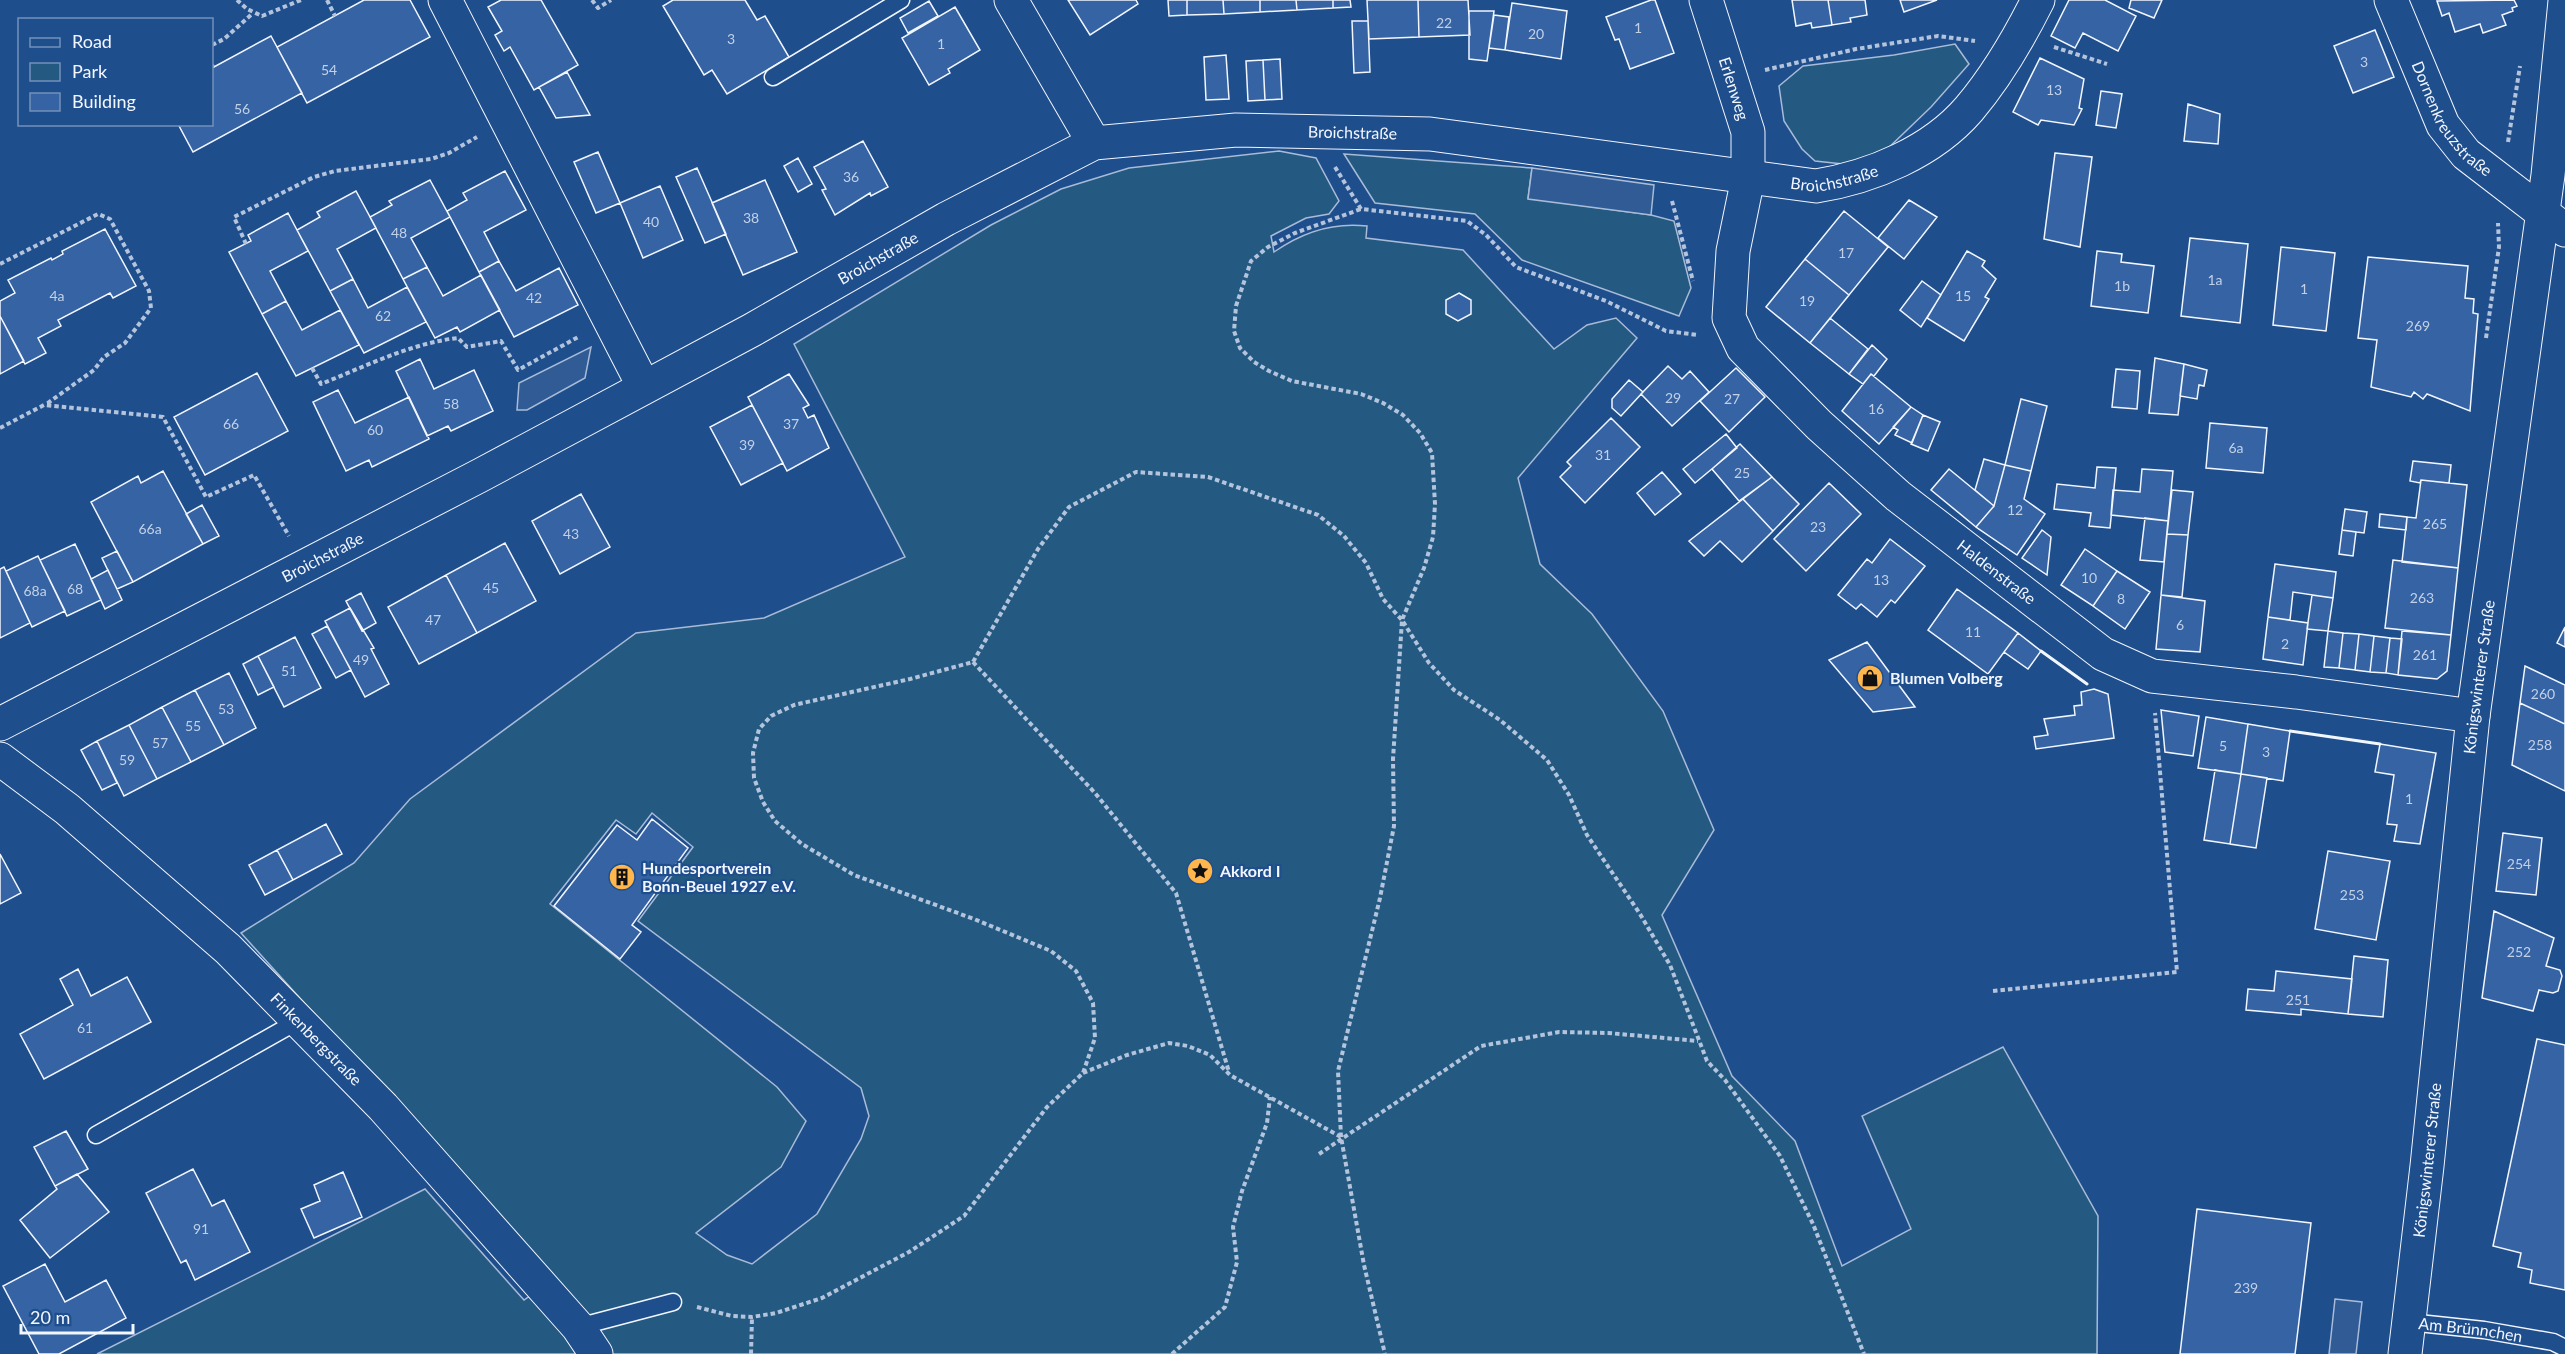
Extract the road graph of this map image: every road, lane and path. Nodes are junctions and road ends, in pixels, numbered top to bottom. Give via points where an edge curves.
1 (237, 0) edge
2 (301, 0) edge
3 (327, 0) edge
4 (445, 0) edge
5 (592, 0) edge
6 (611, 0) edge
7 (901, 0) edge
8 (1011, 0) edge
9 (1706, 0) edge
10 (2038, 0) edge
11 (2391, 0) edge
12 (2565, 1) edge
13 (253, 13) junction
14 (335, 16) dead end
15 (213, 44) edge
16 (2014, 46) junction
17 (2521, 60) dead end
18 (2107, 64) dead end
19 (773, 77) dead end
20 (1735, 86) junction
21 (507, 122) junction
22 (1311, 131) junction
23 (1094, 143) junction
24 (1663, 166) junction
25 (1748, 178) junction
26 (2502, 181) junction
27 (1361, 209) junction
28 (2554, 222) edge
29 (246, 244) dead end
30 (2499, 247) dead end
31 (0, 264) edge
32 (1696, 290) dead end
33 (609, 320) junction
34 (1700, 324) dead end
35 (312, 368) dead end
36 (644, 387) junction
37 (44, 405) junction
38 (0, 428) edge
39 (306, 566) junction
40 (1402, 620) junction
41 (973, 662) junction
42 (2152, 676) junction
43 (2473, 716) junction
44 (0, 724) edge
45 (0, 759) edge
46 (1993, 991) dead end
47 (298, 1021) junction
48 (1698, 1042) junction
49 (1083, 1073) junction
50 (1230, 1075) junction
51 (1270, 1097) junction
52 (96, 1135) dead end
53 (1341, 1137) junction
54 (1319, 1154) dead end
55 (673, 1302) joint
56 (752, 1317) junction
57 (2409, 1322) junction
58 (578, 1327) junction
59 (2565, 1348) edge
60 (596, 1354) edge
61 (751, 1354) edge
62 (1172, 1354) edge
63 (1385, 1354) edge
64 (1864, 1354) edge
65 (2405, 1354) edge

1 - 13 path
2 - 13 path via 261,16
3 - 14 path
4 - 21 street
5 - 6 path via 598,8
7 - 19 lane
8 - 23 street
9 - 20 street, Erlenweg
10 - 16 street, Broichstraße
11 - 26 street, Dornenkreuzstraße via 2443,125 2466,154
12 - 28 street, Königswinterer Straße
13 - 15 path
16 - 18 path via 2047,44
16 - 20 path via 1938,36 1769,68
16 - 25 street, Broichstraße via 1969,109 1939,136 1909,155 1874,172 1816,186
17 - 26 path
20 - 25 street, Erlenweg via 1748,132
21 - 29 path via 431,159 314,177 234,217
21 - 33 street
22 - 23 street, Broichstraße via 1236,130
22 - 24 street, Broichstraße via 1430,134
22 - 27 path
23 - 36 street, Broichstraße via 946,219
24 - 25 street, Broichstraße
24 - 32 path
25 - 42 street, Haldenstraße via 1733,251 1729,318 1743,348 1819,425 1898,496 2103,654
26 - 28 street, Dornenkreuzstraße
26 - 30 path
27 - 34 path via 1467,221 1516,267 1534,275 1606,301 1666,331 1701,335
27 - 40 path via 1295,232 1251,261 1236,306 1234,331 1240,348 1269,371 1292,381 1360,394 1403,415 1432,453 1433,537
28 - 43 street, Königswinterer Straße
31 - 37 path via 98,214 110,219 149,291 151,308 125,343
33 - 35 path via 518,370 501,341 467,347 458,338 442,340 321,384
33 - 36 street
36 - 39 street, Broichstraße
37 - 38 path
37 - 39 path via 163,417 206,497 254,475
39 - 44 street, Broichstraße
40 - 41 path via 1383,599 1366,563 1344,536 1318,515 1208,477 1136,472 1069,507 1038,549
40 - 48 path via 1429,663 1454,690 1500,720 1547,760 1587,835 1670,965
40 - 53 path via 1393,759 1394,826 1338,1071
41 - 49 path via 794,705 771,716 759,729 753,753 754,778 775,821 802,844 854,875 1051,951 1076,971 1093,1003 1095,1038
41 - 50 path via 1095,793 1176,893
42 - 43 street, Haldenstraße
42 - 46 path via 2177,972
43 - 57 street, Königswinterer Straße
45 - 47 street, Finkenbergstraße via 67,809 228,949
47 - 52 lane
47 - 58 street, Finkenbergstraße via 383,1107
48 - 53 path via 1559,1032 1481,1046
48 - 64 path via 1707,1061 1780,1156 1813,1224
49 - 50 path via 1169,1043 1210,1055
49 - 56 path via 1047,1107 964,1216 909,1252 822,1298
50 - 51 path
51 - 53 path
51 - 62 path via 1267,1123 1233,1227 1237,1262 1224,1307
53 - 54 path
53 - 63 path
55 - 56 path
55 - 58 lane
56 - 61 path
57 - 59 lane, Am Brünnchen via 2495,1332 2553,1342
57 - 65 street, Königswinterer Straße
58 - 60 street, Finkenbergstraße

